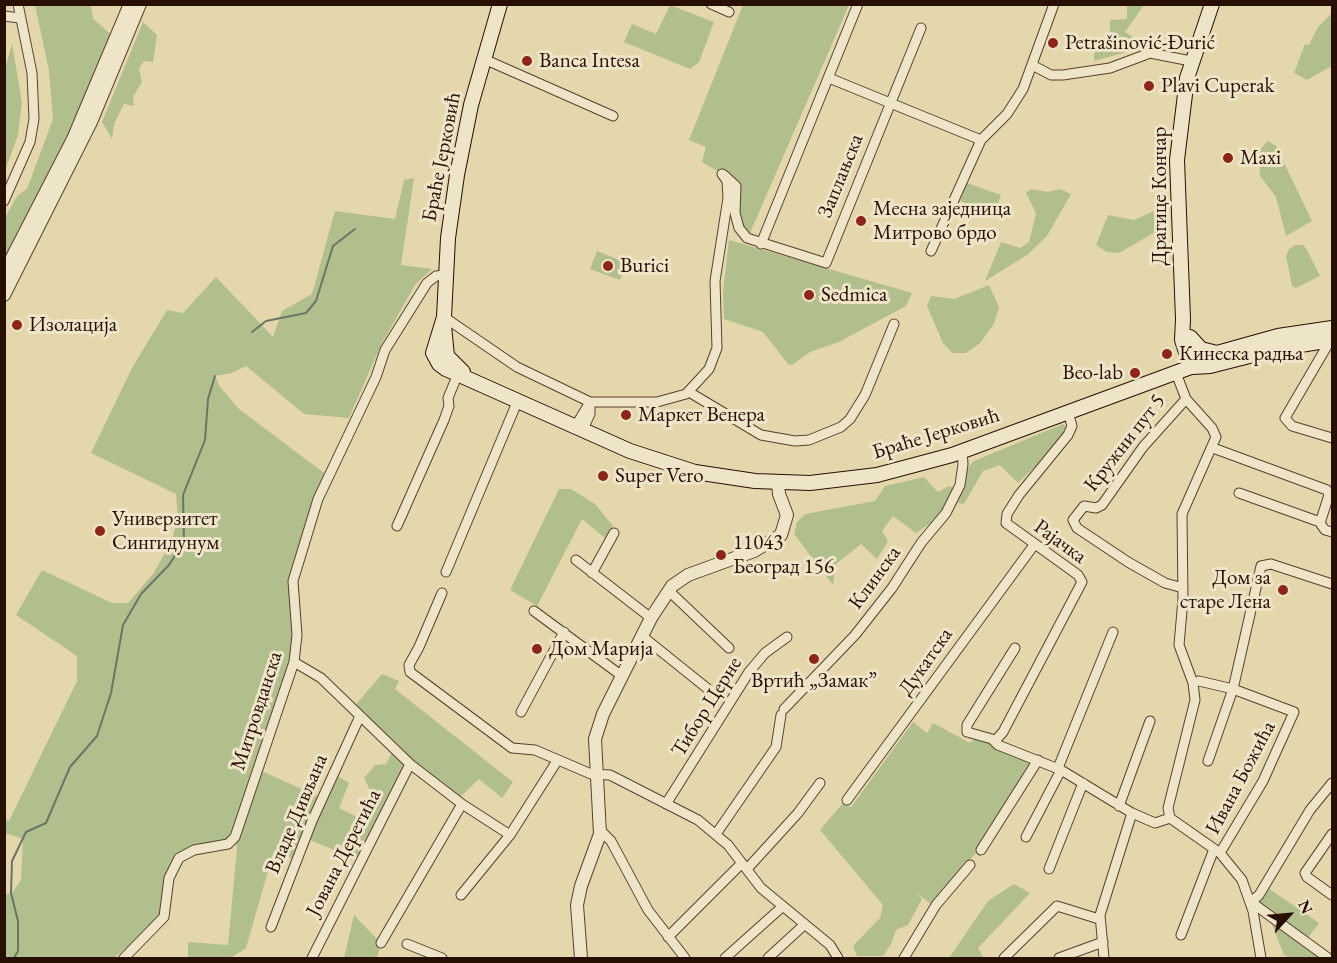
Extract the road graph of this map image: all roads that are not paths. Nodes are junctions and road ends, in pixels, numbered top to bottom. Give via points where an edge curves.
1 (18, 4) edge
2 (130, 4) edge
3 (140, 4) edge
4 (500, 4) edge
5 (711, 4) edge
6 (858, 4) edge
7 (1212, 4) edge
8 (1055, 5) edge
9 (729, 12) dead end
10 (4, 16) edge
11 (20, 18) junction
12 (921, 28) dead end
13 (484, 59) junction
14 (1191, 61) junction
15 (1034, 66) junction
16 (828, 78) junction
17 (890, 103) junction
18 (614, 116) dead end
19 (981, 140) junction
20 (4, 201) edge
21 (761, 244) junction
22 (931, 251) dead end
23 (4, 273) edge
24 (445, 276) junction
25 (4, 295) edge
26 (443, 319) junction
27 (894, 324) dead end
28 (1331, 336) edge
29 (1186, 338) junction
30 (1217, 353) junction
31 (1191, 367) junction
32 (1176, 373) junction
33 (459, 374) junction
34 (474, 379) junction
35 (688, 392) junction
36 (1186, 399) junction
37 (518, 400) junction
38 (590, 402) junction
39 (1068, 412) junction
40 (578, 429) junction
41 (1332, 438) edge
42 (1213, 448) junction
43 (962, 451) junction
44 (778, 483) junction
45 (1239, 493) dead end
46 (1320, 522) junction
47 (396, 526) dead end
48 (1332, 532) edge
49 (614, 533) dead end
50 (1034, 545) junction
51 (576, 560) dead end
52 (446, 572) dead end
53 (592, 573) junction
54 (1332, 584) edge
55 (1183, 588) junction
56 (668, 590) junction
57 (442, 593) dead end
58 (534, 611) dead end
59 (651, 618) junction
60 (564, 632) junction
61 (1113, 632) dead end
62 (642, 636) junction
63 (787, 637) dead end
64 (729, 648) dead end
65 (1016, 648) dead end
66 (294, 662) junction
67 (622, 676) junction
68 (1193, 683) junction
69 (708, 689) dead end
70 (1233, 689) junction
71 (521, 712) dead end
72 (360, 716) junction
73 (1150, 721) dead end
74 (994, 741) junction
75 (1038, 760) junction
76 (557, 761) junction
77 (1208, 761) dead end
78 (410, 764) junction
79 (1059, 769) junction
80 (599, 775) junction
81 (820, 783) dead end
82 (1083, 783) junction
83 (1332, 783) edge
84 (847, 800) dead end
85 (462, 804) junction
86 (666, 804) junction
87 (1119, 806) junction
88 (1132, 813) junction
89 (1170, 818) junction
90 (600, 830) junction
91 (716, 834) junction
92 (1332, 834) edge
93 (510, 835) junction
94 (1026, 837) dead end
95 (981, 850) dead end
96 (1217, 851) junction
97 (970, 865) dead end
98 (744, 866) junction
99 (1049, 869) dead end
100 (461, 895) dead end
101 (1332, 895) edge
102 (1251, 902) junction
103 (782, 907) junction
104 (1099, 920) junction
105 (804, 925) junction
106 (271, 927) dead end
107 (1181, 935) dead end
108 (668, 937) junction
109 (1103, 942) junction
110 (381, 943) dead end
111 (407, 944) dead end
112 (124, 958) edge
113 (312, 958) edge
114 (442, 958) edge
115 (580, 958) edge
116 (685, 958) edge
117 (725, 958) edge
118 (768, 958) edge
119 (838, 958) edge
120 (904, 958) edge
121 (1004, 958) edge
122 (1059, 958) edge
123 (1104, 958) edge
124 (1261, 958) edge
125 (1328, 958) edge

1 - 11 street
2 - 23 street via 73,139
3 - 25 street via 91,122
4 - 13 main road, Браће Јерковић
5 - 9 street
6 - 16 street
7 - 14 main road, Драгице Кончар
8 - 15 street
10 - 11 street
11 - 20 street via 32,73 34,119 30,142
12 - 17 street, Заплањска
13 - 18 street
13 - 24 main road, Браће Јерковић via 457,175
14 - 15 street via 1150,53 1116,67 1056,76
14 - 29 main road, Драгице Кончар via 1180,117 1177,160
15 - 19 street via 1015,104
16 - 17 street
16 - 21 street
17 - 19 street
17 - 21 street, Заплањска via 826,263
19 - 22 street
21 - 35 street via 742,233 735,213 735,186 722,174 729,198 715,281 717,348 709,369
24 - 26 main road, Браће Јерковић
24 - 66 street, Митровданска via 434,277 427,283 385,350 318,500 293,581 297,634
26 - 33 main road, Браће Јерковић via 434,353 439,364
26 - 34 main road, Браће Јерковић via 447,356
26 - 38 street via 517,367
27 - 35 street via 865,395 841,427 826,434 795,441 761,435
28 - 30 main road via 1278,336
28 - 31 main road via 1210,366
28 - 41 street via 1285,418 1292,426
29 - 30 main road via 1201,349
29 - 31 main road, Драгице Кончар
29 - 32 main road
30 - 31 main road
31 - 32 main road, Браће Јерковић
32 - 36 street
32 - 39 main road, Браће Јерковић
33 - 34 main road, Браће Јерковић
33 - 47 street via 448,398 447,412
34 - 37 main road, Браће Јерковић
35 - 38 street via 657,402
36 - 42 street via 1214,431
36 - 55 street, Кружни пут 5 via 1143,447 1100,506 1081,508 1073,520 1077,528 1159,580
37 - 40 main road, Браће Јерковић
37 - 52 street
38 - 40 street via 590,414
39 - 43 main road, Браће Јерковић
39 - 50 street, Рајачка via 1072,426 1068,435 1007,514 1009,528
40 - 44 main road, Браће Јерковић via 648,458 695,472
42 - 46 street via 1327,490 1329,495
42 - 55 street via 1182,514
43 - 44 main road, Браће Јерковић via 877,475
43 - 91 street, Клинска via 960,484 946,513 855,635 783,712 776,747
44 - 56 street via 787,515 779,537 735,559 682,578
45 - 46 street
46 - 48 street
49 - 53 street
50 - 74 street, Рајачка via 1078,575 1082,582 1003,732
50 - 84 street, Дукатска
51 - 53 street
53 - 59 street
54 - 70 street via 1264,564 1259,570
55 - 68 street via 1179,645
56 - 59 street
56 - 64 street
57 - 76 street via 409,670 512,748 535,750
58 - 60 street
59 - 62 street
60 - 67 street
60 - 71 street
61 - 79 street
62 - 67 street
62 - 69 street
63 - 86 street, Тибор Церне via 765,653 749,672
65 - 74 street via 966,727 969,733
66 - 72 street via 321,678
66 - 112 street, Митровданска via 235,837 228,844 194,850 178,858 169,878 164,917
67 - 80 street via 596,735
68 - 70 street, Ивана Божића
68 - 89 street via 1195,704 1168,808
70 - 77 street, Ивана Божића
70 - 96 street, Ивана Божића via 1294,712 1263,781
72 - 78 street
72 - 106 street, Владе Дивљана via 312,821
73 - 87 street
74 - 75 street
75 - 79 street
75 - 95 street
76 - 80 street
76 - 93 street
78 - 85 street
78 - 113 street, Јована Деретића
79 - 82 street
79 - 94 street
80 - 86 street via 610,775
80 - 90 street
81 - 98 street via 798,813
82 - 87 street
82 - 99 street
83 - 102 street
85 - 93 street
85 - 110 street
86 - 91 street
87 - 88 street
88 - 89 street via 1155,823
88 - 104 street
89 - 96 street
90 - 108 street
90 - 115 street via 577,900
91 - 98 street
92 - 101 street via 1305,872 1307,878
93 - 100 street
96 - 102 street via 1242,880
96 - 107 street via 1208,859
97 - 120 street via 936,905
98 - 103 street
98 - 108 street
102 - 124 street
102 - 125 street
103 - 105 street
103 - 117 street
104 - 109 street
104 - 121 street via 1057,906
105 - 118 street
105 - 119 street via 830,945
108 - 116 street
109 - 122 street
109 - 123 street
111 - 114 street

